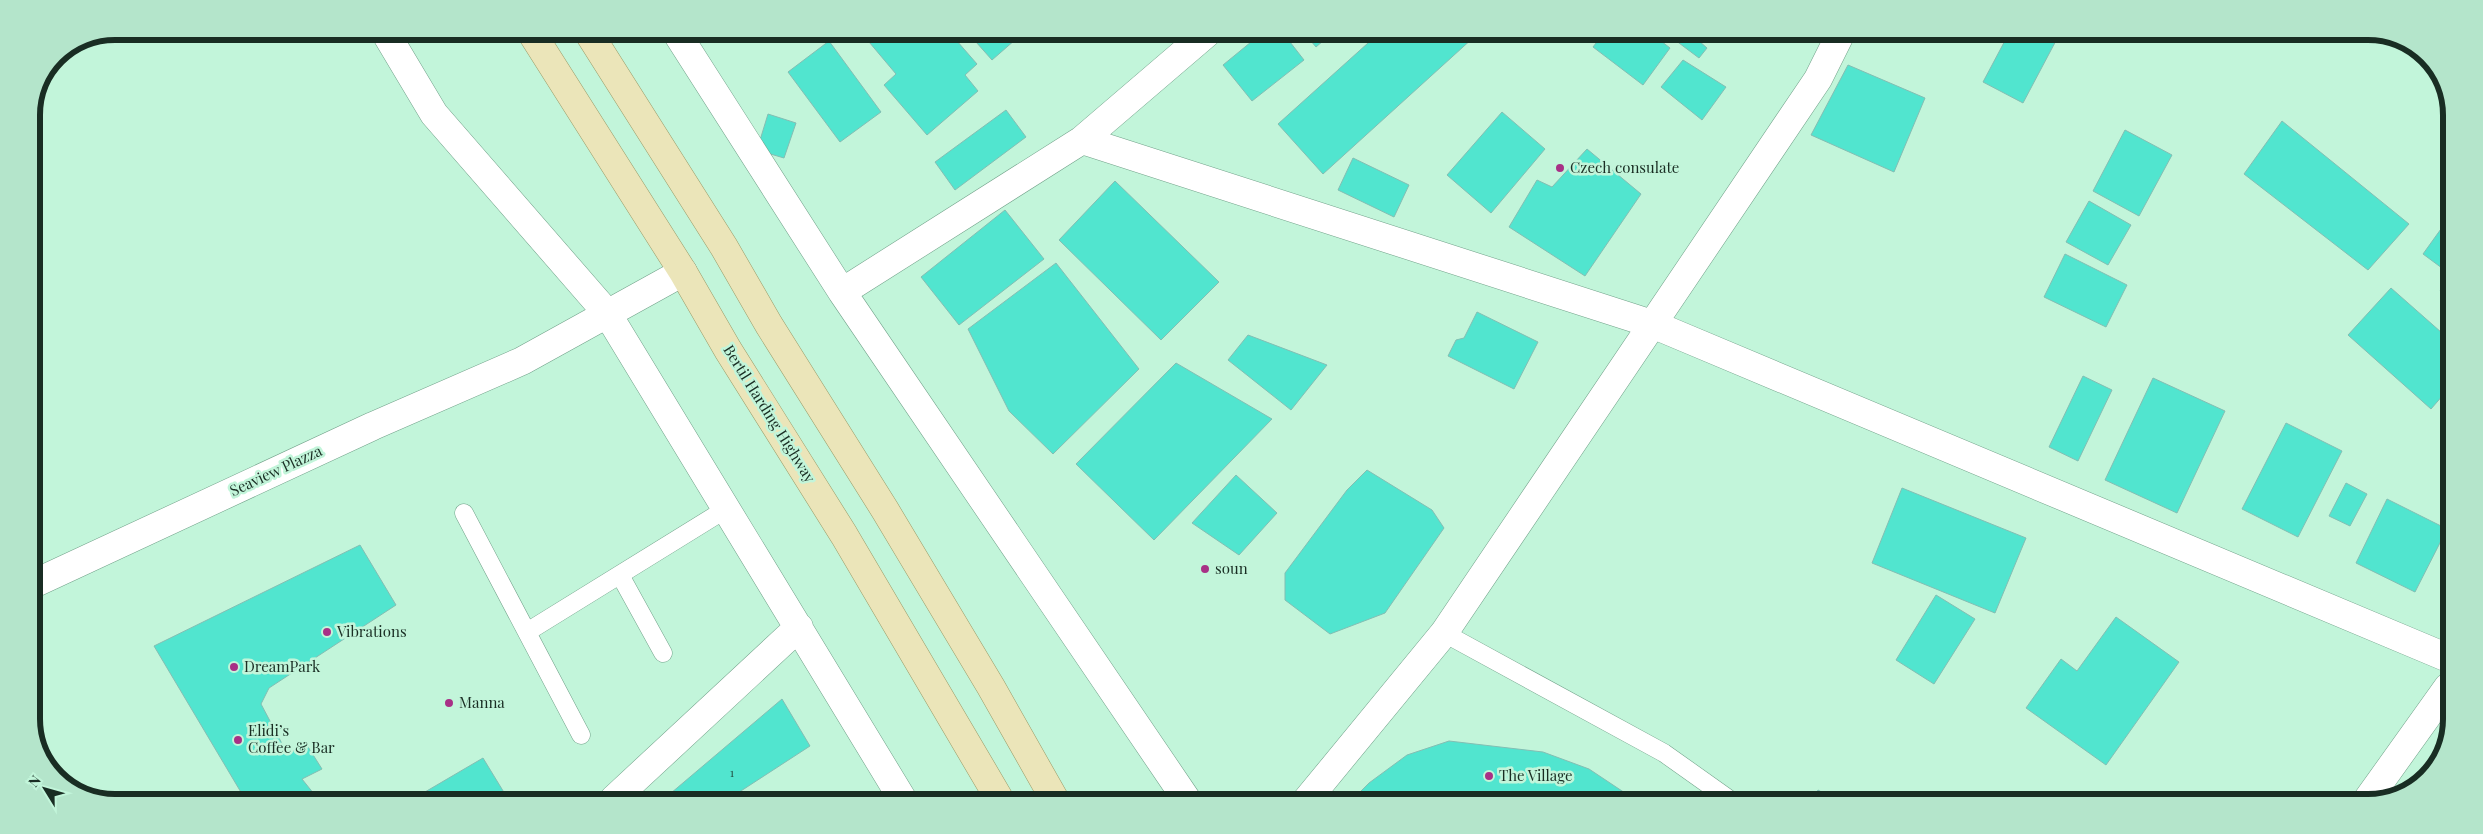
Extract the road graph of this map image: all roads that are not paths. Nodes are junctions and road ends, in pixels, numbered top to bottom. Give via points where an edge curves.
1 (390, 40) edge
2 (536, 40) edge
3 (593, 40) edge
4 (681, 40) edge
5 (1200, 40) edge
6 (1837, 40) edge
7 (1082, 140) junction
8 (683, 272) junction
9 (842, 292) junction
10 (607, 313) junction
11 (1652, 324) junction
12 (726, 509) junction
13 (464, 513) dead end
14 (620, 575) junction
15 (40, 581) edge
16 (799, 627) junction
17 (527, 632) junction
18 (1444, 633) junction
19 (663, 653) dead end
20 (2443, 656) edge
21 (2443, 694) edge
22 (582, 735) dead end
23 (619, 794) edge
24 (899, 794) edge
25 (996, 794) edge
26 (1052, 794) edge
27 (1183, 794) edge
28 (1312, 794) edge
29 (1722, 794) edge
30 (2372, 794) edge

1 - 10 street via 434,114
2 - 8 main road, Bertil Harding Highway
3 - 26 main road via 885,510
4 - 9 street
5 - 7 street
6 - 11 street via 1818,78
7 - 9 street
7 - 11 street
8 - 10 street, Seaview Plazza
8 - 25 main road, Bertil Harding Highway via 844,535
9 - 27 street
10 - 12 street
10 - 15 street, Seaview Plazza via 522,361 373,426
11 - 18 street
11 - 20 street
12 - 14 lane
12 - 16 street
13 - 17 lane
14 - 17 lane
14 - 19 lane
16 - 23 street
16 - 24 street
17 - 22 lane
18 - 28 street
18 - 29 lane via 1664,752
21 - 30 street

